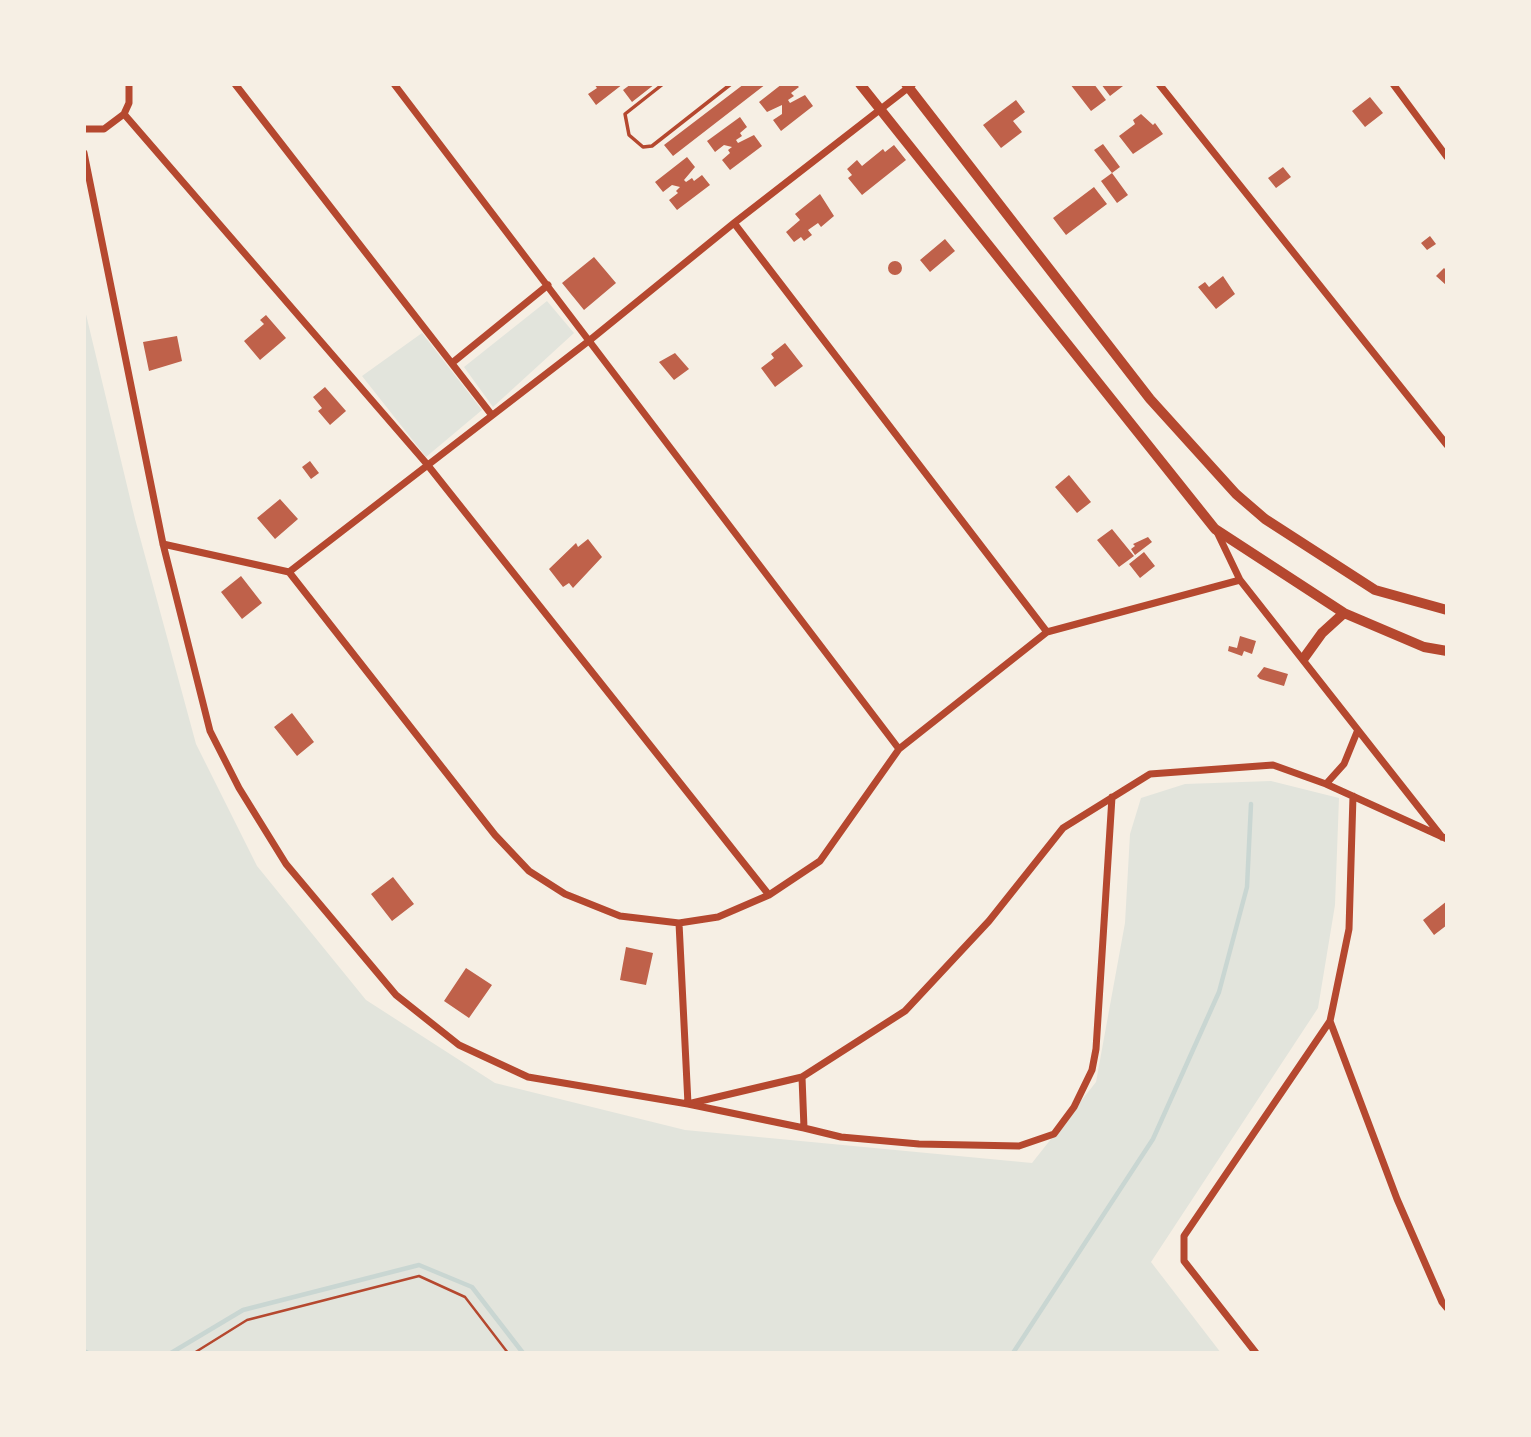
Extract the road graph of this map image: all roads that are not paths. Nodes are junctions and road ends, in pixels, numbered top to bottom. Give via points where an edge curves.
1 (129, 84) edge
2 (235, 84) edge
3 (394, 84) edge
4 (663, 84) edge
5 (731, 84) edge
6 (860, 84) edge
7 (1159, 84) edge
8 (1393, 84) edge
9 (909, 85) edge
10 (878, 109) junction
11 (124, 114) junction
12 (84, 129) edge
13 (84, 153) edge
14 (1447, 157) edge
15 (734, 223) junction
16 (548, 285) junction
17 (590, 340) junction
18 (452, 363) junction
19 (491, 414) junction
20 (1447, 445) edge
21 (426, 463) junction
22 (1215, 529) junction
23 (163, 544) junction
24 (289, 572) junction
25 (1240, 580) junction
26 (1447, 610) edge
27 (1344, 613) junction
28 (1047, 632) junction
29 (1447, 651) edge
30 (1304, 658) junction
31 (1357, 732) junction
32 (899, 749) junction
33 (1326, 784) junction
34 (1353, 796) junction
35 (1112, 797) junction
36 (1446, 840) edge
37 (769, 895) junction
38 (678, 923) junction
39 (1330, 1021) junction
40 (802, 1077) junction
41 (688, 1104) junction
42 (804, 1128) junction
43 (1447, 1308) edge
44 (1256, 1353) edge

1 - 11 street
2 - 18 street
3 - 16 street
4 - 5 lane via 625,114 629,135 643,147 652,146
6 - 10 main road
7 - 20 street
8 - 14 street
9 - 10 street
9 - 26 main road via 1150,398 1236,494 1265,519 1375,590
10 - 15 street
10 - 22 main road
11 - 12 street via 104,129
11 - 21 street
13 - 23 street
15 - 17 street
15 - 28 street
16 - 17 street
16 - 18 street
17 - 19 street
17 - 32 street
18 - 19 street
19 - 21 street
21 - 24 street
21 - 37 street
22 - 25 street
22 - 27 main road
23 - 24 street
23 - 41 street via 210,731 239,788 286,864 396,995 458,1045 528,1077
24 - 38 street via 495,835 529,871 565,894 620,916
25 - 28 street
25 - 30 street
27 - 29 main road via 1424,647
27 - 30 main road
28 - 32 street
30 - 31 street
31 - 33 street via 1344,764
31 - 36 street
32 - 37 street via 820,861
33 - 34 street
33 - 35 street via 1273,765 1150,774
34 - 36 street
34 - 39 street via 1349,929
35 - 40 street via 1063,828 989,921 905,1011
35 - 42 street via 1096,1049 1086,1083 1054,1134 1019,1146 919,1144 841,1138
37 - 38 street via 718,917
38 - 41 street
39 - 43 street via 1397,1199
39 - 44 street via 1184,1236 1184,1261
40 - 41 street
40 - 42 street
41 - 42 street

